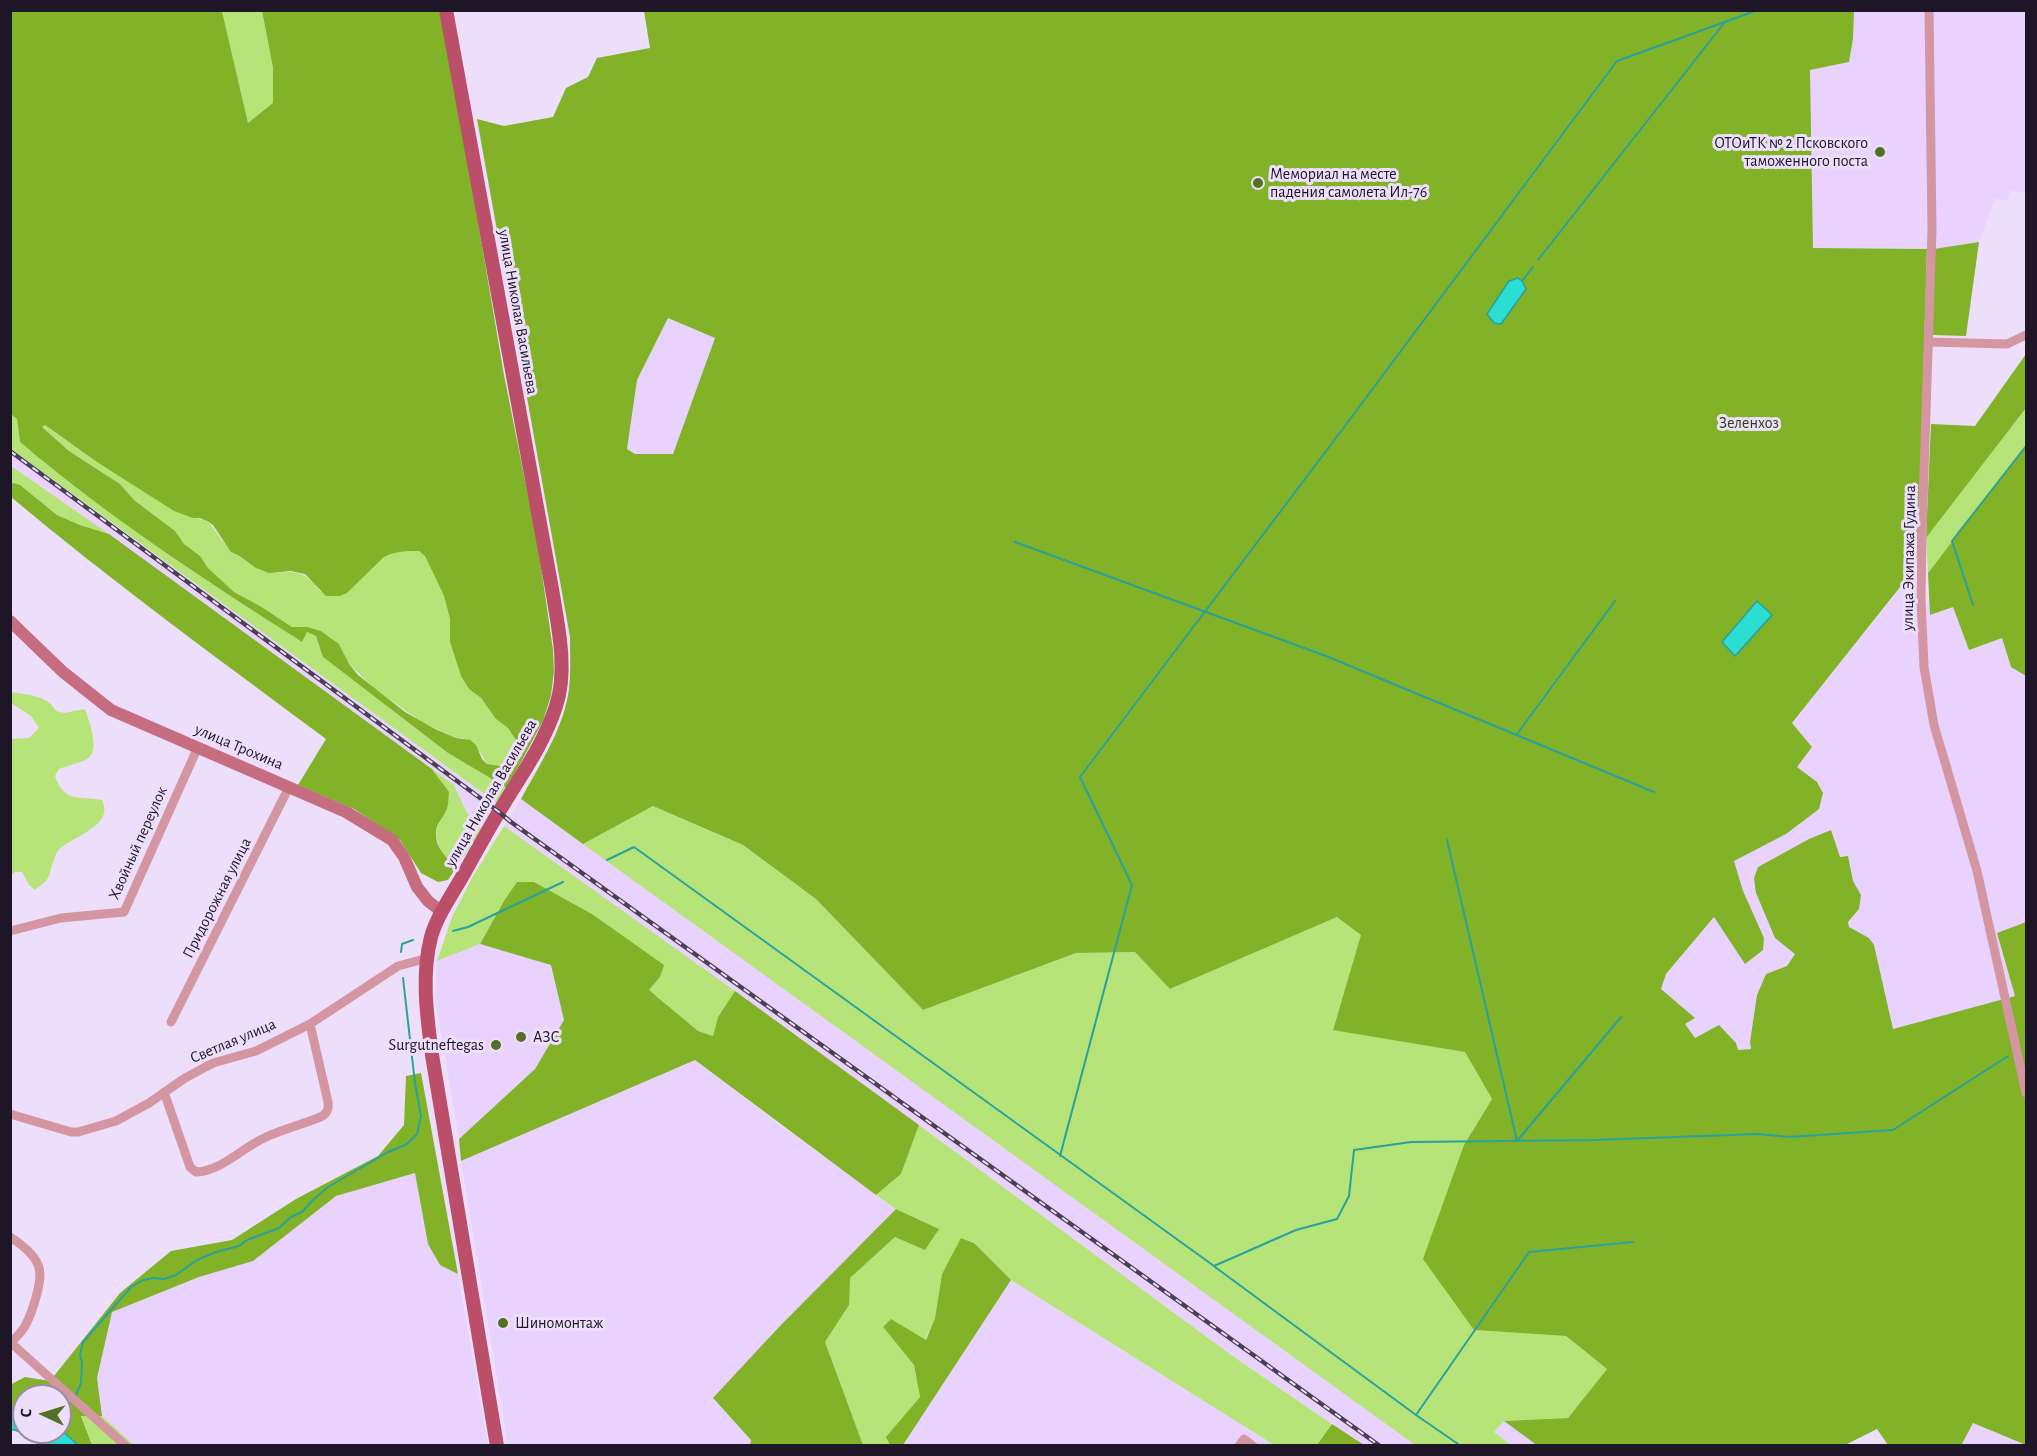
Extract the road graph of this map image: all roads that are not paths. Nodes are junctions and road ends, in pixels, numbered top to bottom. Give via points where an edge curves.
1 (446, 10) edge
2 (1929, 10) edge
3 (2026, 335) edge
4 (1928, 342) junction
5 (10, 621) edge
6 (198, 747) junction
7 (289, 787) junction
8 (442, 912) junction
9 (10, 931) edge
10 (428, 958) junction
11 (171, 1022) dead end
12 (309, 1024) junction
13 (164, 1092) junction
14 (2026, 1093) edge
15 (10, 1114) edge
16 (10, 1237) edge
17 (11, 1343) edge
18 (126, 1446) edge
19 (497, 1446) edge
20 (1239, 1446) edge
21 (1253, 1446) edge

1 - 8 main road, улица Николая Васильева via 552,589 560,685 542,741
2 - 4 street, улица Экипажа Гудина via 1932,230
3 - 4 street via 2007,344
4 - 14 street, улица Экипажа Гудина via 1921,599 1928,693 1977,870
5 - 6 street, улица Трохина via 63,672 111,710
6 - 7 street, улица Трохина
6 - 9 street, Хвойный переулок via 124,912 61,918
7 - 8 street, улица Трохина via 346,812 392,840 417,887
7 - 11 street, Придорожная улица
8 - 10 main road, улица Николая Васильева via 431,937
10 - 12 street, Светлая улица via 398,966
10 - 19 main road, улица Николая Васильева via 425,992 432,1055
12 - 13 street, Светлая улица via 256,1051 213,1063
12 - 13 street via 328,1111 266,1137 208,1171 195,1172 190,1167
13 - 15 street, Светлая улица via 116,1121 78,1132
16 - 17 street via 40,1269 26,1324
17 - 18 street
20 - 21 street via 1244,1439

